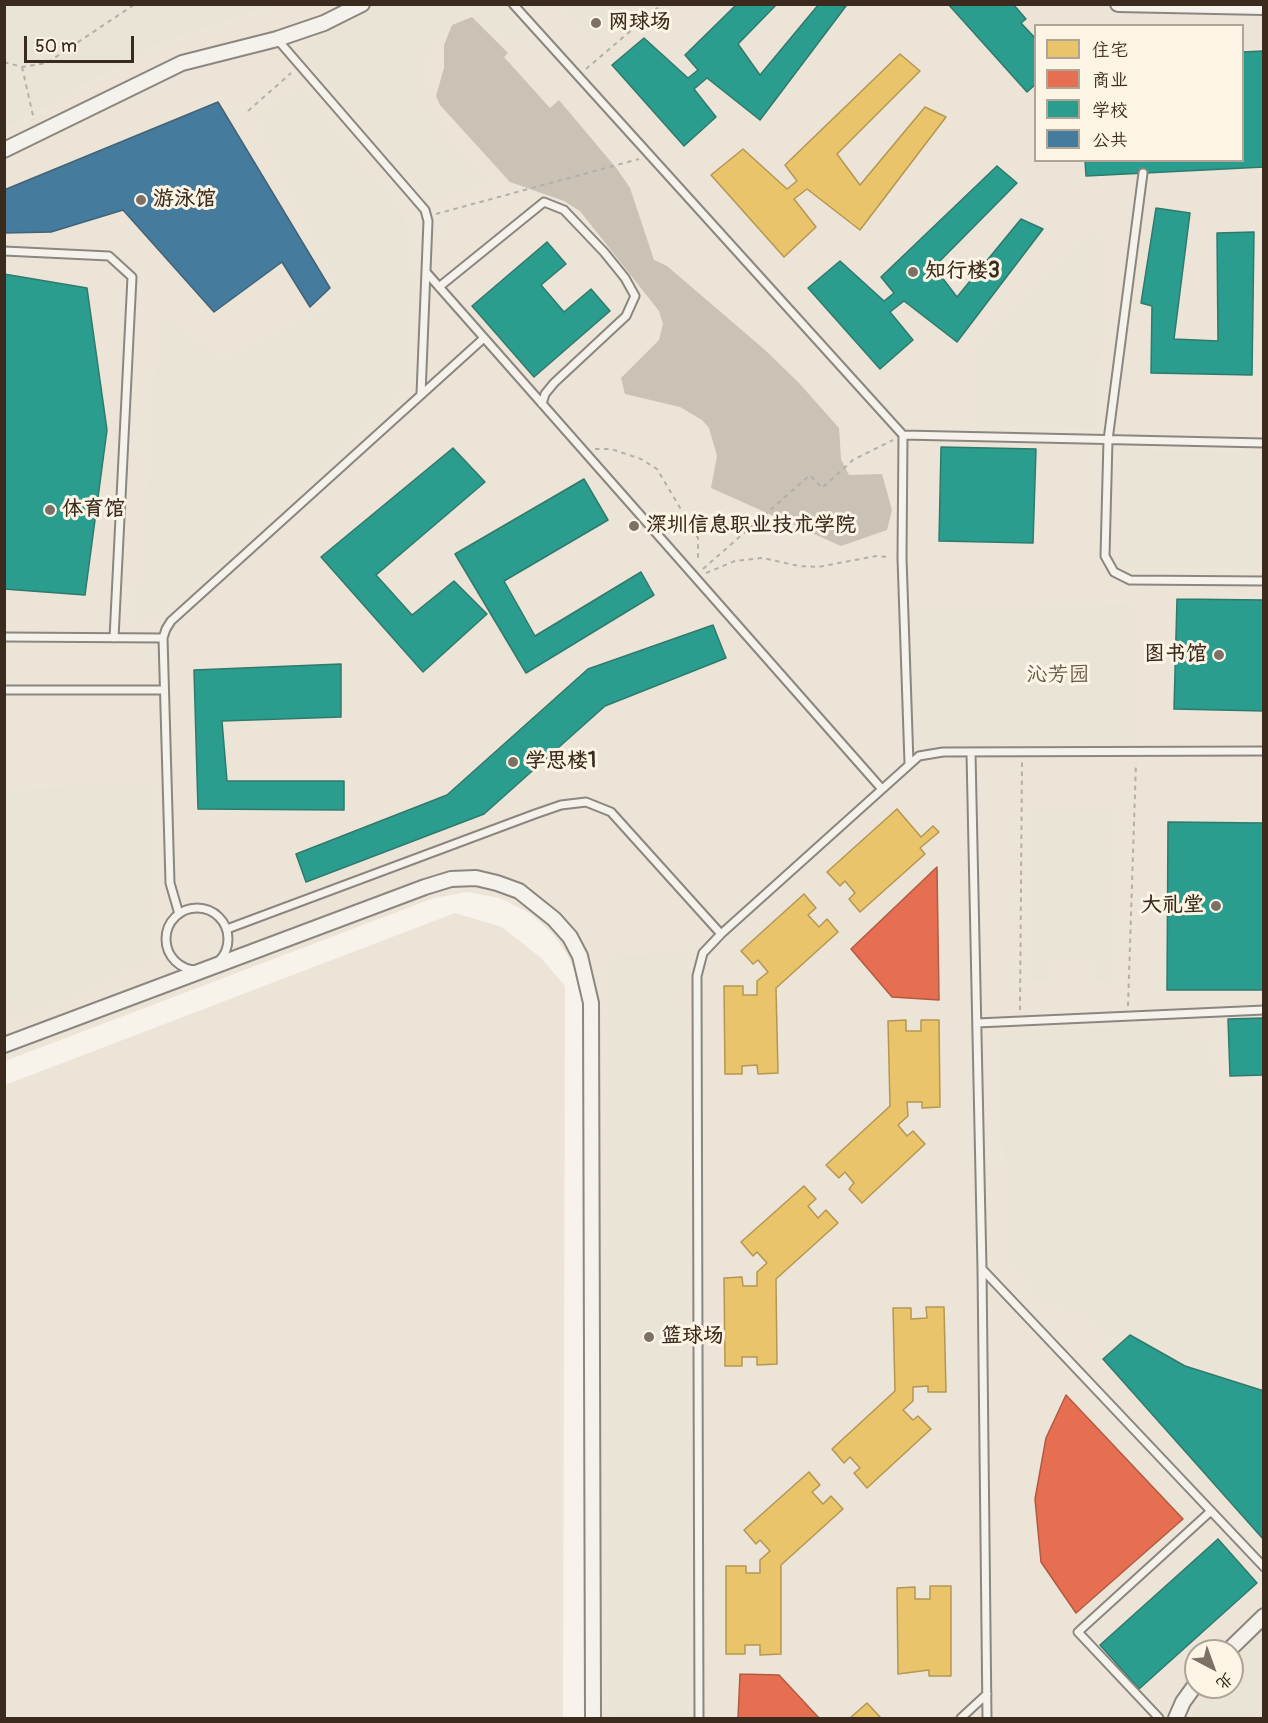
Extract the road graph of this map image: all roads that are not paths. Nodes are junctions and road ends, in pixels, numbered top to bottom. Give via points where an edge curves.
1 (362, 4) edge
2 (513, 4) edge
3 (1118, 4) edge
4 (1263, 7) edge
5 (277, 39) junction
6 (4, 150) edge
7 (1143, 173) dead end
8 (4, 250) edge
9 (426, 272) junction
10 (439, 286) junction
11 (484, 338) junction
12 (421, 394) junction
13 (542, 404) junction
14 (903, 435) junction
15 (1108, 440) junction
16 (1263, 443) edge
17 (1263, 581) edge
18 (4, 637) edge
19 (114, 638) junction
20 (163, 638) junction
21 (4, 690) edge
22 (164, 690) junction
23 (1263, 751) edge
24 (971, 753) junction
25 (909, 763) junction
26 (881, 789) junction
27 (179, 914) junction
28 (227, 929) junction
29 (721, 934) junction
30 (207, 969) junction
31 (1263, 1010) edge
32 (977, 1023) junction
33 (4, 1045) edge
34 (982, 1269) junction
35 (1211, 1511) junction
36 (1263, 1567) edge
37 (1263, 1616) edge
38 (1240, 1639) edge
39 (987, 1694) junction
40 (1185, 1699) edge
41 (593, 1719) edge
42 (699, 1719) edge
43 (961, 1719) edge
44 (987, 1719) edge
45 (1159, 1719) edge
46 (1176, 1719) edge

1 - 5 street via 324,23
2 - 14 lane
3 - 4 street
5 - 6 street via 182,63
5 - 9 lane via 417,198 427,216
7 - 15 lane
8 - 19 lane via 109,256 132,277
9 - 10 lane
9 - 12 lane
10 - 11 lane
10 - 13 lane via 544,202 564,210 604,252 635,296 626,316 554,383
11 - 12 lane
11 - 13 lane
12 - 20 lane via 171,621
13 - 26 lane
14 - 15 lane
14 - 25 lane via 902,558
15 - 16 lane
15 - 17 lane via 1105,556 1114,572 1130,580
18 - 19 lane
19 - 20 lane
20 - 22 lane
21 - 22 lane
22 - 27 lane via 170,884
23 - 24 lane
24 - 25 lane via 930,753
24 - 32 lane
25 - 26 lane
26 - 29 lane
27 - 28 lane via 188,909 207,909
27 - 30 lane via 166,939 172,958 188,969
28 - 29 lane via 535,814 586,802 605,808 622,822
28 - 30 lane via 223,957
29 - 42 lane via 703,953 697,976
30 - 33 street
30 - 41 street via 425,887 451,879 476,878 519,891 537,903 570,937 580,956 591,1003
31 - 32 lane
32 - 34 lane
34 - 35 lane
34 - 39 lane
35 - 36 lane
35 - 45 lane via 1078,1632
37 - 38 street
39 - 43 lane
39 - 44 lane
40 - 46 street

